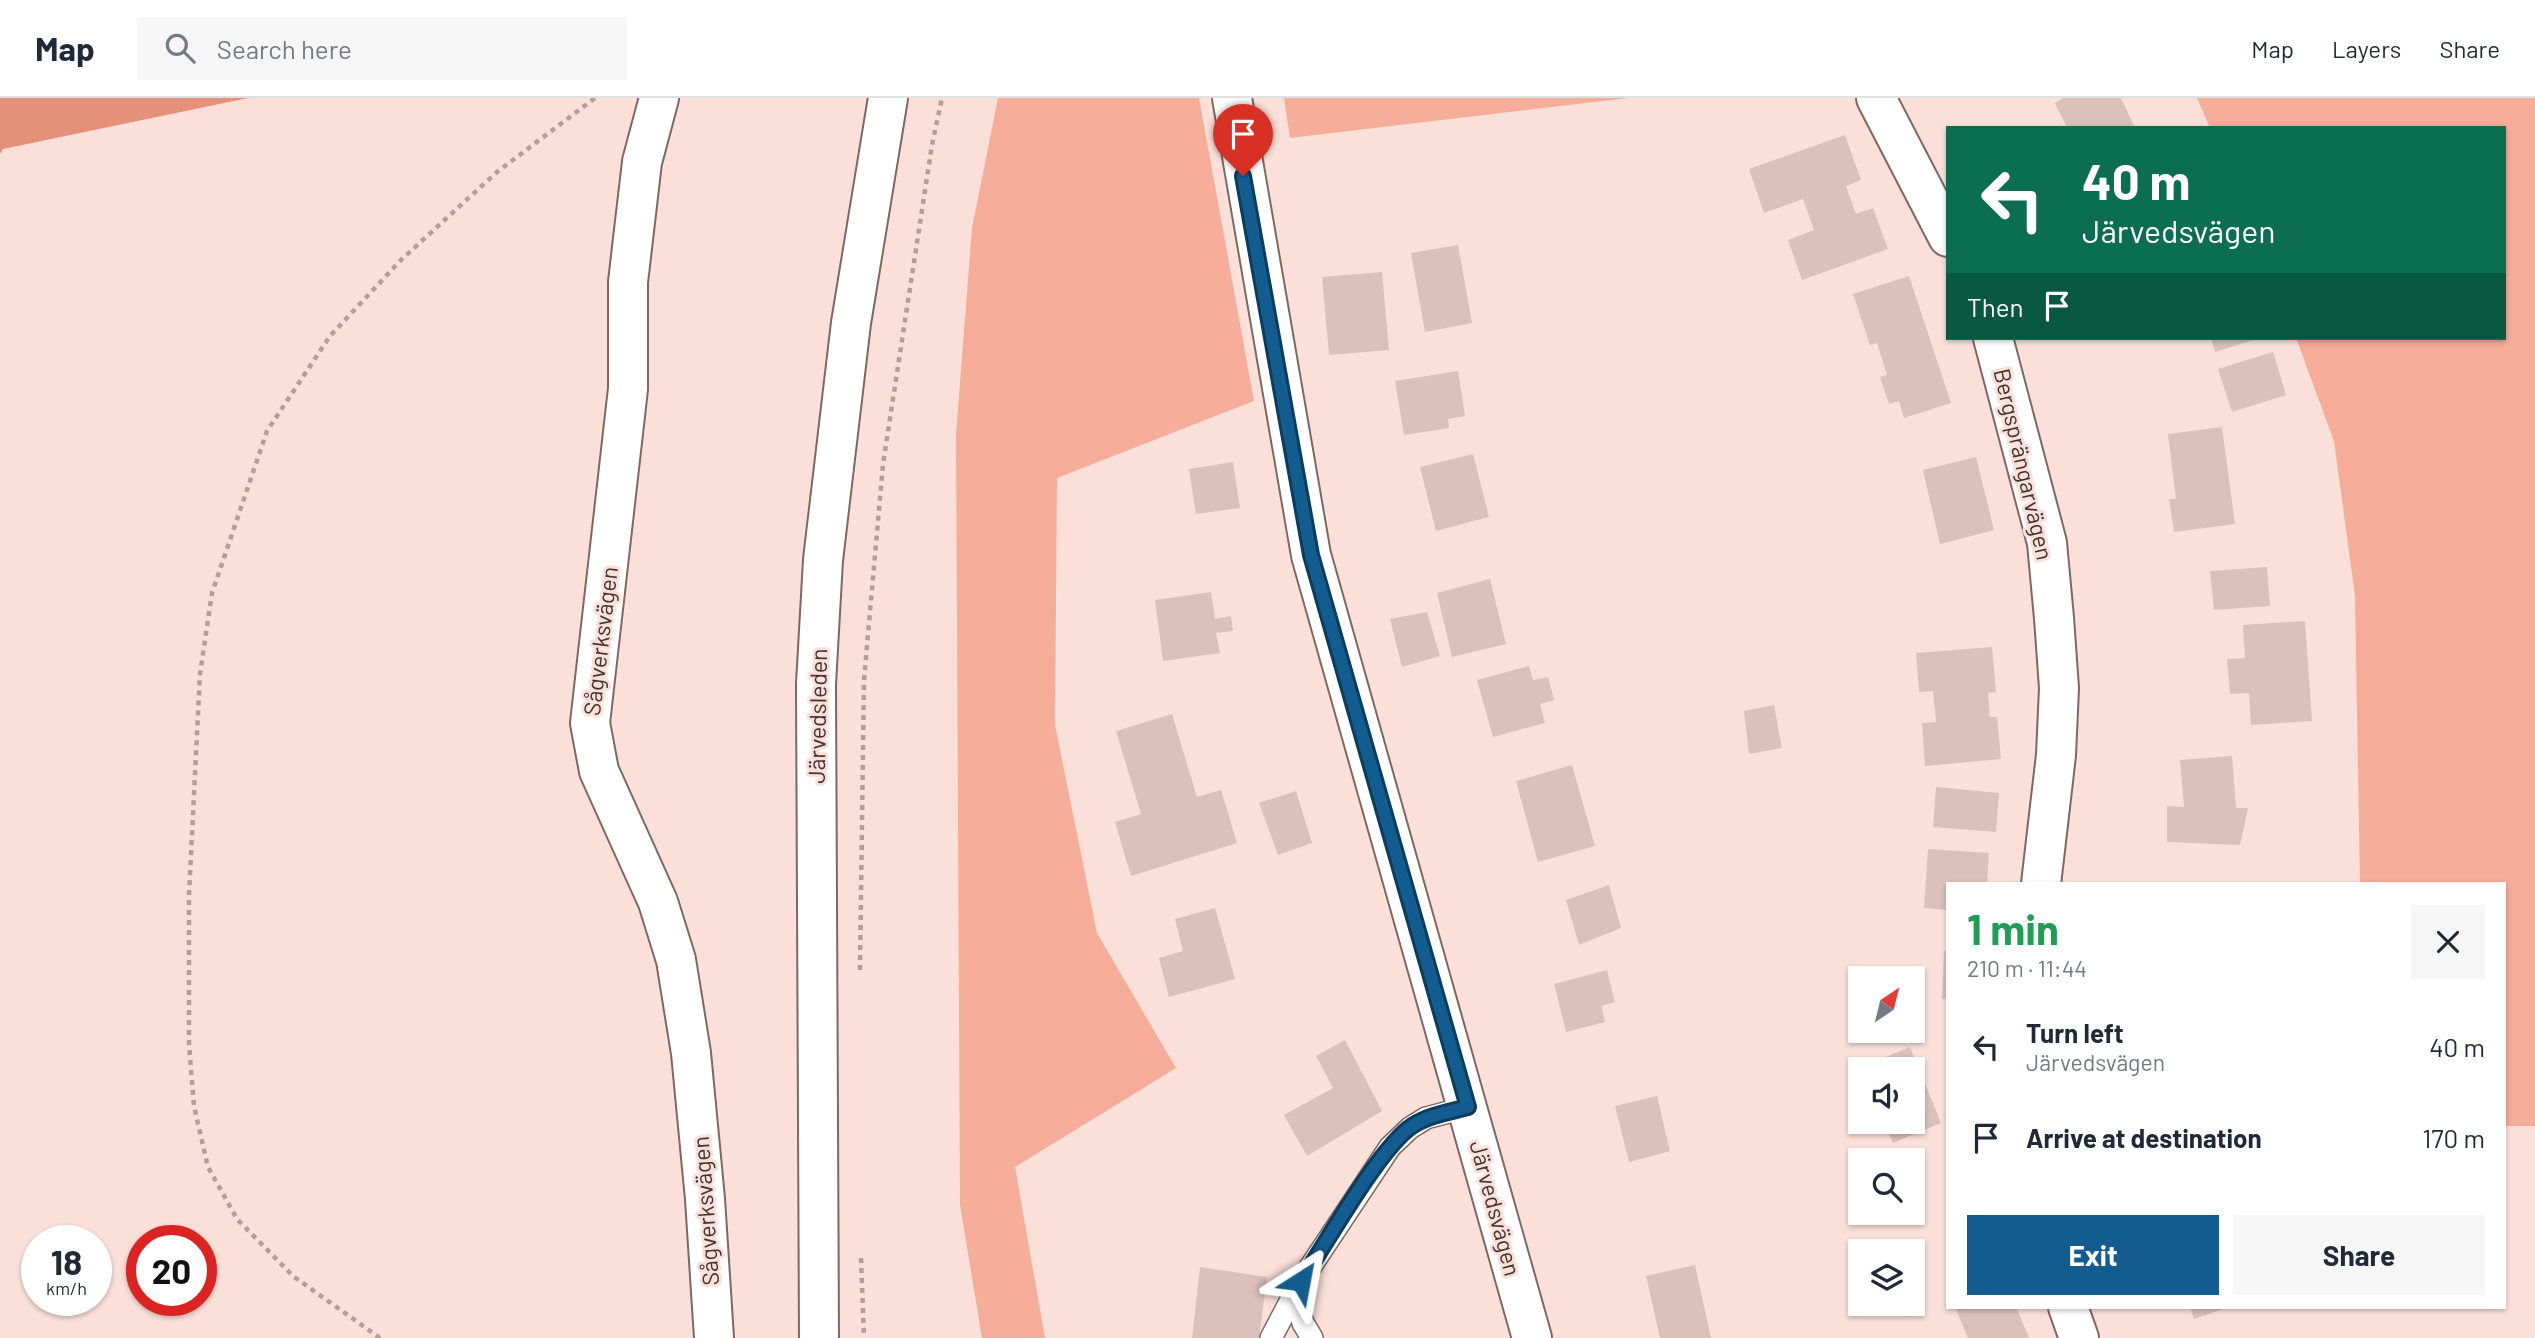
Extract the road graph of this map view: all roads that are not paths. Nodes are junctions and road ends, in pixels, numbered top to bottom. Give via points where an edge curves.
1 (659, 98) edge
2 (888, 98) edge
3 (1232, 98) edge
4 (1876, 98) edge
5 (1946, 233) edge
6 (1994, 340) edge
7 (2041, 882) edge
8 (1468, 1107) junction
9 (1295, 1296) junction
10 (2069, 1309) edge
11 (714, 1338) edge
12 (819, 1338) edge
13 (1271, 1338) edge
14 (1312, 1338) edge
15 (1532, 1338) edge
16 (2079, 1338) edge

1 - 11 street, Sågverksvägen via 642,162 628,282 628,389 590,723 599,771 658,902 676,960 691,1053
2 - 12 street, Järvedsleden via 851,323 823,560 817,670
3 - 8 street, Järvedsvägen via 1311,555
4 - 5 street
6 - 7 street, Bergsprängarvägen via 2047,543 2054,618 2057,741
8 - 9 lane via 1426,1118 1390,1147
8 - 15 street, Järvedsvägen
9 - 13 lane
9 - 14 lane
10 - 16 street

